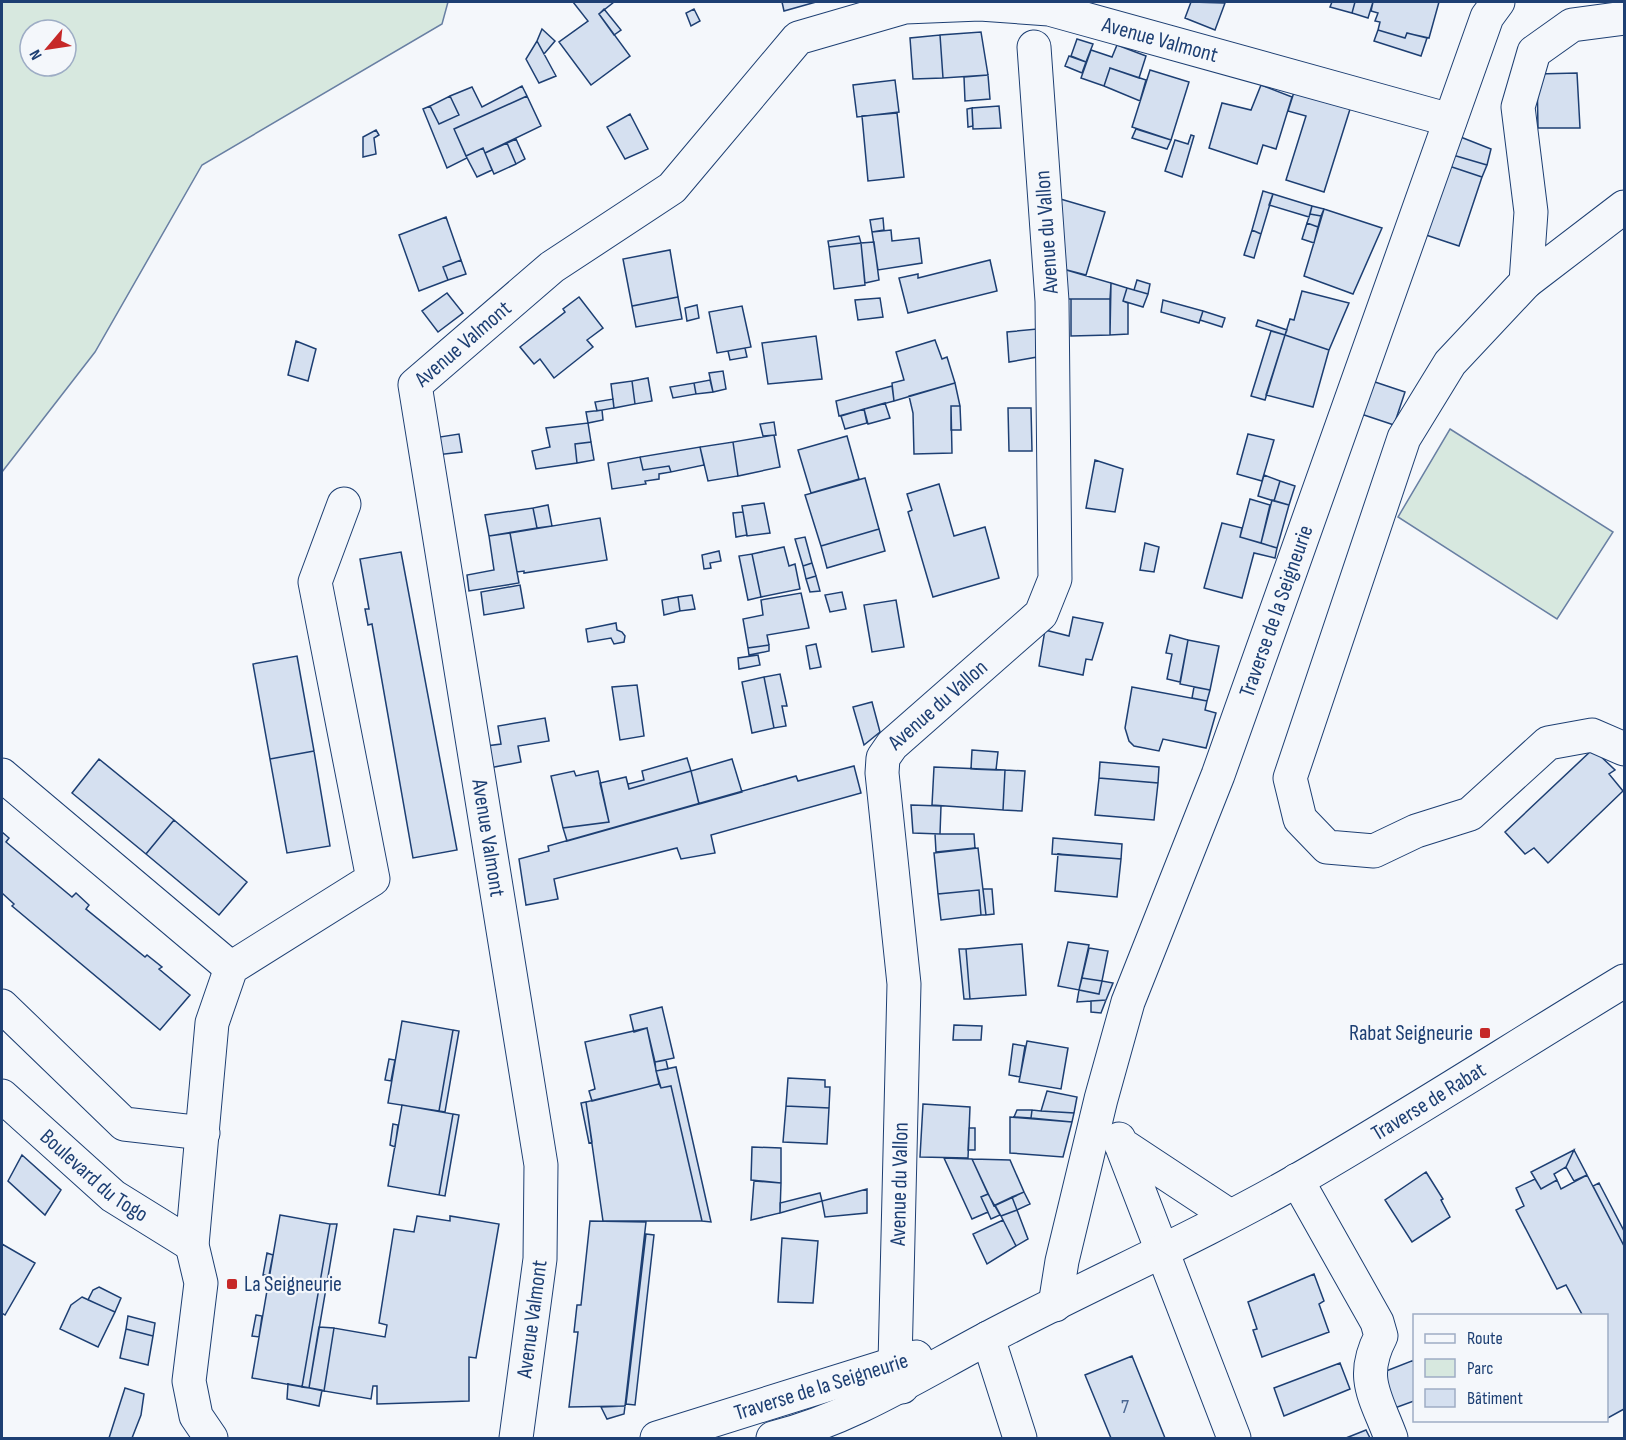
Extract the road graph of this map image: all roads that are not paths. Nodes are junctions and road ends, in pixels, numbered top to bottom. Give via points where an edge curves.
1 (1498, 2) edge
2 (1624, 18) edge
3 (1034, 47) dead end
4 (1450, 120) junction
5 (1624, 207) edge
6 (1526, 282) junction
7 (344, 504) dead end
8 (1624, 749) edge
9 (2, 775) edge
10 (231, 968) junction
11 (1622, 988) edge
12 (2, 1006) edge
13 (2, 1096) edge
14 (1101, 1100) junction
15 (203, 1133) junction
16 (1121, 1144) junction
17 (1297, 1180) junction
18 (1230, 1216) junction
19 (192, 1245) junction
20 (1161, 1254) junction
21 (1055, 1305) junction
22 (988, 1338) junction
23 (898, 1375) junction
24 (790, 1436) edge
25 (211, 1438) edge
26 (516, 1438) edge
27 (657, 1438) edge
28 (1020, 1438) edge
29 (1234, 1438) edge
30 (1391, 1438) edge

1 - 4 street, Traverse de la Seigneurie via 1487,16
2 - 6 street via 1572,25 1534,52 1518,107 1532,212
3 - 23 street, Avenue du Vallon via 1052,301 1054,579 1041,614 892,745 883,758 904,984
4 - 14 street, Traverse de la Seigneurie via 1218,775 1128,1002
4 - 26 street, Avenue Valmont via 1049,9 980,4 905,7 798,38 672,188 552,267 415,386 541,1165 540,1260
5 - 6 street
6 - 8 street via 1450,363 1404,438 1290,778 1300,819 1327,847 1374,851 1416,831 1470,814 1548,743 1592,735
7 - 10 street via 315,582 373,879
9 - 10 street
10 - 15 street via 212,1023
11 - 17 street, Traverse de Rabat
12 - 15 street via 124,1124
13 - 19 street, Boulevard du Togo via 113,1196
14 - 16 street
14 - 21 street, Traverse de la Seigneurie
15 - 19 street
16 - 18 street
16 - 20 street
17 - 18 street, Traverse de Rabat
17 - 30 street via 1377,1322 1381,1336 1370,1356 1369,1379
18 - 20 street, Traverse de la Seigneurie
19 - 25 street via 201,1283 189,1382 196,1416
20 - 21 street, Traverse de la Seigneurie
20 - 29 street
21 - 22 street, Traverse de la Seigneurie
22 - 23 street, Traverse de la Seigneurie
22 - 28 street
23 - 24 street, Traverse de la Seigneurie
23 - 27 street, Traverse de la Seigneurie

